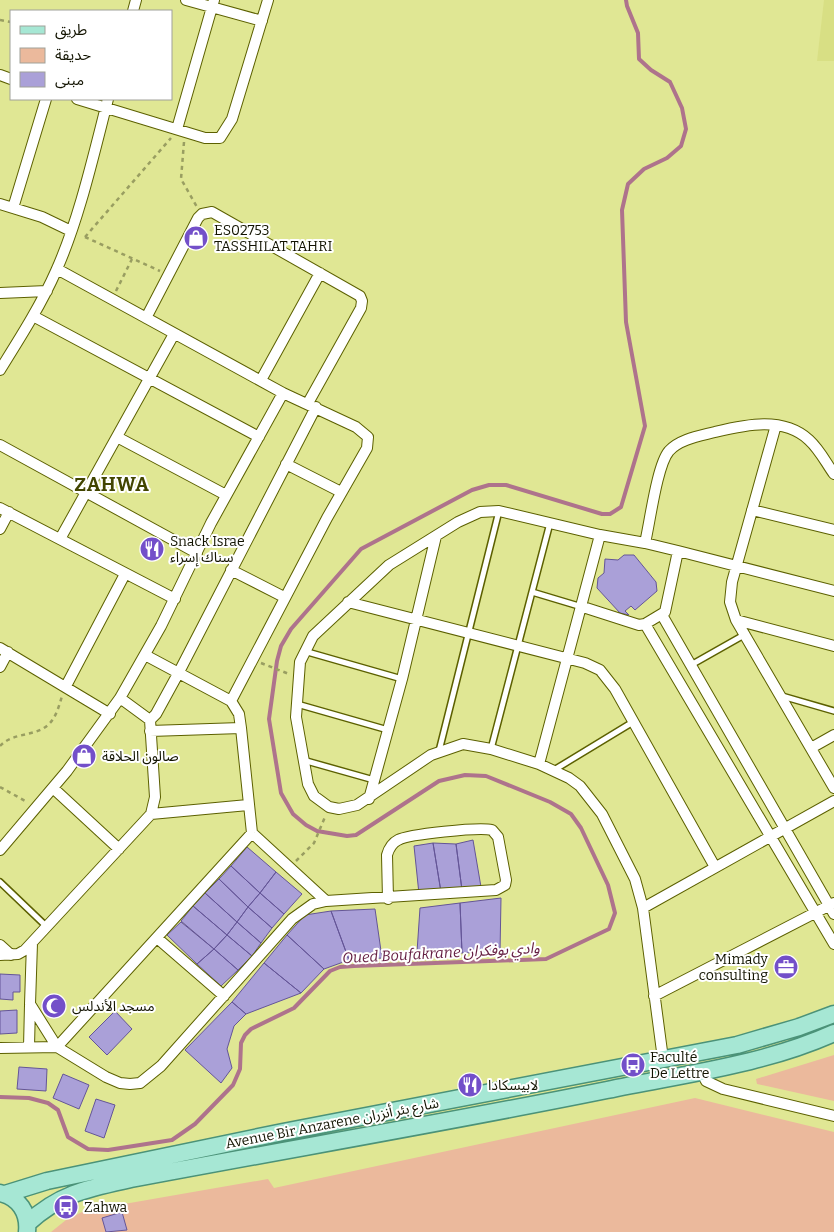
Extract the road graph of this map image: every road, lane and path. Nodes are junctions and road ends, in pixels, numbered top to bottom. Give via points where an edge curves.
1 (186, 0) edge
2 (268, 0) edge
3 (213, 3) edge
4 (262, 21) junction
5 (46, 100) edge
6 (84, 100) edge
7 (107, 103) edge
8 (181, 131) junction
9 (0, 204) edge
10 (13, 208) junction
11 (202, 214) junction
12 (71, 231) junction
13 (85, 237) junction
14 (132, 259) junction
15 (57, 269) junction
16 (320, 273) junction
17 (168, 275) junction
18 (47, 291) junction
19 (0, 293) edge
20 (112, 299) junction
21 (33, 316) junction
22 (146, 318) junction
23 (174, 334) junction
24 (0, 370) edge
25 (150, 379) junction
26 (261, 380) junction
27 (284, 393) junction
28 (312, 405) junction
29 (776, 425) junction
30 (117, 437) junction
31 (259, 437) junction
32 (0, 445) edge
33 (286, 464) junction
34 (834, 474) edge
35 (341, 492) junction
36 (86, 494) junction
37 (226, 495) junction
38 (5, 510) edge
39 (752, 510) junction
40 (499, 511) junction
41 (550, 523) junction
42 (0, 529) edge
43 (834, 530) edge
44 (600, 535) junction
45 (436, 536) junction
46 (60, 539) junction
47 (645, 543) junction
48 (678, 551) junction
49 (197, 553) junction
50 (736, 565) junction
51 (231, 570) junction
52 (125, 574) junction
53 (834, 591) edge
54 (532, 592) junction
55 (284, 597) junction
56 (175, 599) junction
57 (348, 602) junction
58 (583, 607) junction
59 (662, 615) junction
60 (416, 620) junction
61 (736, 620) junction
62 (645, 624) junction
63 (468, 632) junction
64 (744, 636) junction
65 (519, 646) junction
66 (834, 646) edge
67 (4, 650) edge
68 (304, 651) junction
69 (145, 655) junction
70 (568, 658) junction
71 (265, 665) dead end
72 (691, 665) junction
73 (0, 667) edge
74 (281, 671) dead end
75 (179, 672) junction
76 (402, 679) junction
77 (66, 686) junction
78 (780, 695) junction
79 (120, 698) junction
80 (231, 702) junction
81 (296, 704) junction
82 (834, 711) edge
83 (110, 714) junction
84 (150, 720) junction
85 (634, 722) junction
86 (241, 728) junction
87 (388, 730) junction
88 (150, 731) junction
89 (834, 736) edge
90 (0, 746) edge
91 (811, 748) junction
92 (491, 749) junction
93 (439, 751) junction
94 (302, 759) junction
95 (539, 764) junction
96 (554, 770) junction
97 (374, 780) junction
98 (0, 787) edge
99 (53, 788) junction
100 (834, 788) edge
101 (369, 799) junction
102 (834, 801) edge
103 (248, 806) junction
104 (37, 808) junction
105 (151, 814) junction
106 (324, 819) dead end
107 (785, 829) junction
108 (252, 833) junction
109 (770, 836) junction
110 (119, 849) junction
111 (0, 850) edge
112 (289, 867) junction
113 (715, 867) junction
114 (0, 882) edge
115 (388, 899) junction
116 (326, 901) junction
117 (643, 908) junction
118 (832, 908) edge
119 (816, 914) junction
120 (46, 926) junction
121 (157, 938) junction
122 (32, 943) junction
123 (0, 944) edge
124 (834, 944) edge
125 (0, 955) edge
126 (11, 955) junction
127 (224, 996) junction
128 (654, 996) junction
129 (30, 1004) junction
130 (834, 1014) edge
131 (834, 1033) edge
132 (57, 1047) junction
133 (0, 1048) edge
134 (29, 1048) junction
135 (663, 1059) junction
136 (701, 1070) junction
137 (834, 1116) edge
138 (3, 1193) edge
139 (28, 1227) edge

1 - 3 street
2 - 4 street
3 - 4 street
3 - 8 street
4 - 8 street via 232,119 224,135 213,140
5 - 10 street
6 - 7 street
7 - 8 street
7 - 12 street
8 - 11 path via 181,179
8 - 13 path
9 - 10 street
10 - 12 street
11 - 16 street via 212,212
11 - 17 street
12 - 13 path
12 - 15 street
13 - 14 path
14 - 17 path
14 - 20 path
15 - 18 street
15 - 20 street
16 - 26 street
16 - 28 street via 356,293 362,301
17 - 22 street
18 - 19 street
18 - 21 street
20 - 22 street
21 - 24 street
21 - 25 street
22 - 23 street
23 - 25 street
23 - 26 street
25 - 30 street
25 - 31 street
26 - 27 street
27 - 28 street
27 - 31 street
28 - 33 street
28 - 35 street via 356,427 368,437 367,448
29 - 34 street via 808,439
29 - 39 street
29 - 47 street via 740,426 684,441 670,450 661,467
30 - 36 street
30 - 37 street
31 - 37 street
32 - 36 street
33 - 35 street
33 - 51 street
35 - 55 street
36 - 46 street
36 - 49 street
37 - 49 street
38 - 42 street
38 - 46 street
39 - 43 street
39 - 50 street
40 - 41 street
40 - 45 street via 480,512
40 - 63 lane
41 - 44 street
41 - 54 lane
44 - 47 street
44 - 58 street
45 - 57 street via 389,564
45 - 60 street
46 - 52 street
47 - 48 street
48 - 50 street
48 - 59 street via 668,607
49 - 56 street
50 - 53 street
50 - 61 street via 730,593
51 - 55 street
51 - 75 street
52 - 56 street
52 - 77 street
54 - 58 lane
54 - 65 lane
55 - 80 street
56 - 69 street
57 - 60 street
57 - 68 street via 313,636
58 - 62 street via 636,625
58 - 70 street
59 - 62 street
59 - 72 street
60 - 63 street
60 - 76 street
61 - 64 street
61 - 66 street
62 - 109 street
63 - 65 street
63 - 93 lane
64 - 72 lane
64 - 78 street
65 - 70 street
65 - 92 lane
67 - 73 street
67 - 77 street
68 - 76 lane
68 - 81 street via 297,676
69 - 75 street
69 - 79 street
70 - 85 street via 600,670
70 - 95 street
71 - 74 path
72 - 107 street
75 - 80 street
75 - 84 street
76 - 87 street
77 - 83 street
77 - 90 path via 54,718 47,726 11,737
78 - 82 lane
78 - 91 street
79 - 83 street
79 - 84 street
80 - 86 street
81 - 87 lane
81 - 94 street
83 - 99 street
84 - 88 street
85 - 96 lane
85 - 113 street
86 - 88 street
86 - 103 street
87 - 97 street
88 - 105 street via 155,797
89 - 91 street
91 - 100 street
92 - 93 street via 463,744
92 - 95 street
93 - 101 street
94 - 97 lane
94 - 101 street via 308,784 322,802 340,809 357,806
95 - 96 street
96 - 117 street via 580,786 602,814 635,879
97 - 101 street
98 - 104 path
99 - 104 street
99 - 110 street
102 - 107 street
103 - 105 street
103 - 108 street
104 - 111 street
105 - 110 street
106 - 112 path via 314,843
107 - 109 street
107 - 118 street
108 - 112 street
108 - 121 street
109 - 113 street
109 - 119 street
110 - 120 street
112 - 116 street
113 - 117 street
114 - 120 lane
115 - 115 street via 501,888 505,885 506,876 498,837 492,830 478,829 396,841 387,855
115 - 116 street
116 - 127 street via 313,904 292,919
117 - 128 street
118 - 119 street
119 - 124 street
119 - 128 street
120 - 122 street
121 - 127 street
121 - 132 street
122 - 126 street
122 - 129 street
123 - 126 street
125 - 126 street
127 - 132 street via 161,1066 140,1083 120,1083
128 - 135 street
129 - 132 street
129 - 134 street
130 - 135 main road, Avenue Bir Anzarene شارع بئر أنزران via 753,1041
131 - 136 main road, Avenue Bir Anzarene شارع بئر أنزران via 783,1052
132 - 134 street
133 - 134 street
135 - 138 main road, Avenue Bir Anzarene شارع بئر أنزران via 273,1134
136 - 137 street via 706,1080 723,1089
136 - 139 main road, Avenue Bir Anzarene شارع بئر أنزران via 502,1111 114,1183 57,1200
138 - 139 main road via 21,1205

